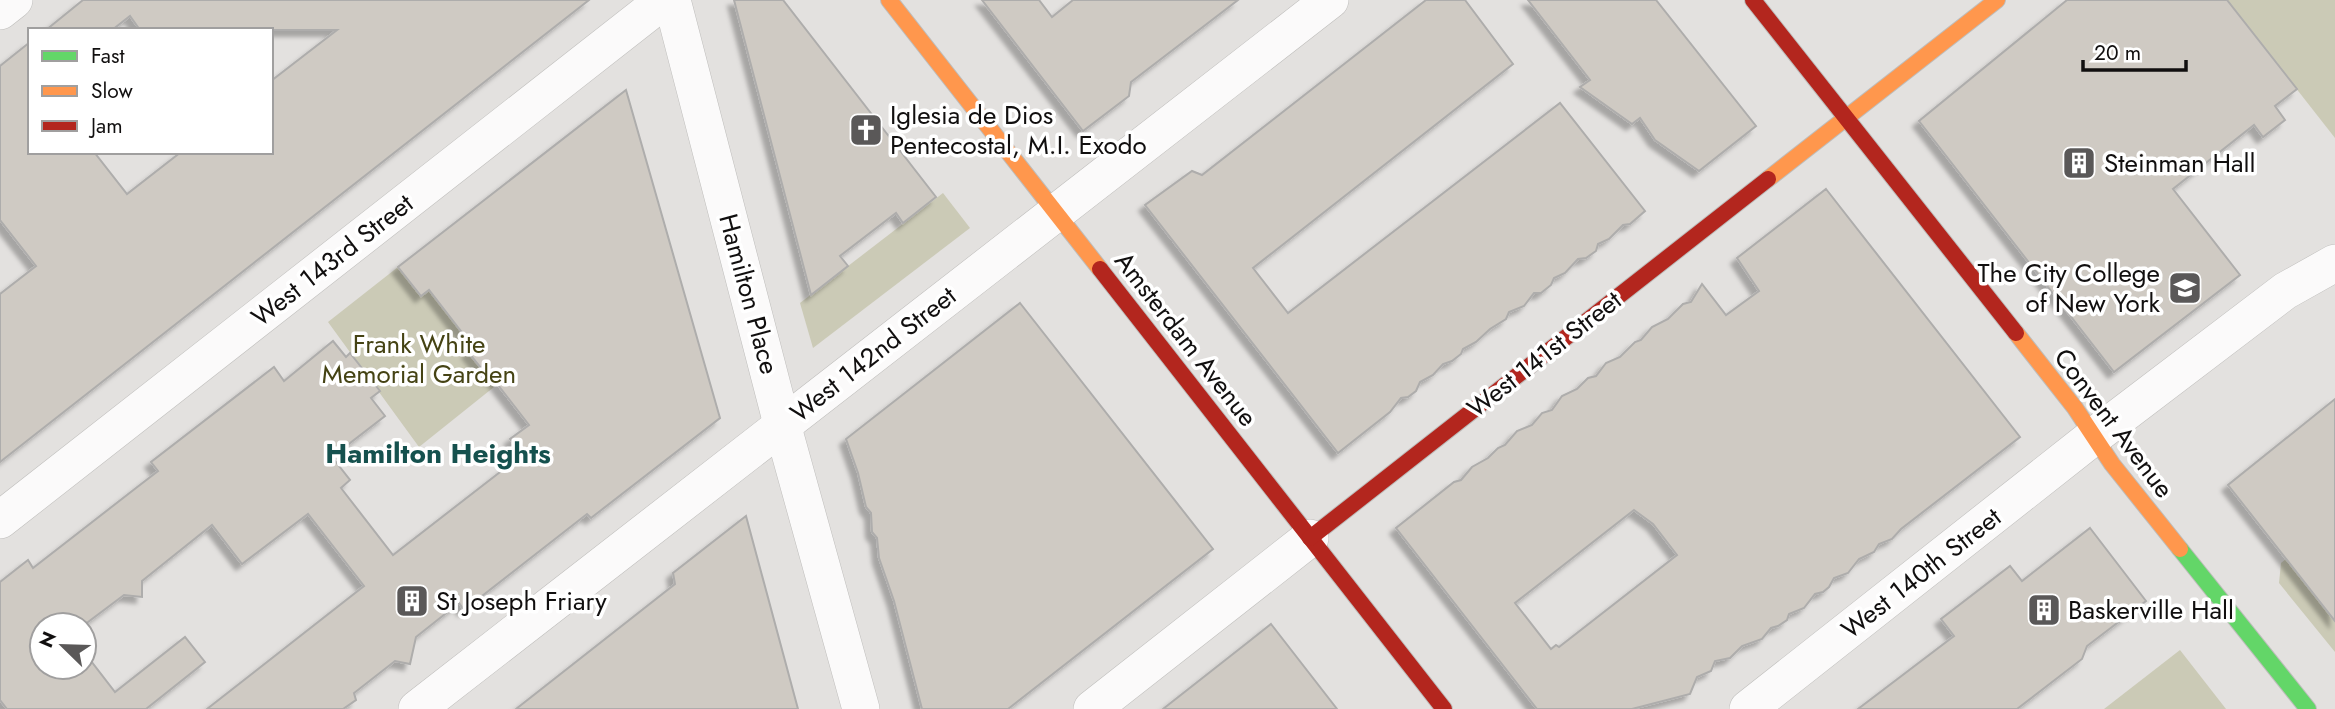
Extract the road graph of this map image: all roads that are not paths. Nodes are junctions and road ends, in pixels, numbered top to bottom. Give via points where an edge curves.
1 (14, 0) edge
2 (664, 0) edge
3 (671, 0) edge
4 (889, 0) edge
5 (1330, 0) edge
6 (1753, 0) edge
7 (1997, 0) edge
8 (0, 11) edge
9 (1847, 116) junction
10 (1055, 212) junction
11 (2335, 263) edge
12 (782, 424) junction
13 (2093, 437) junction
14 (0, 520) edge
15 (1311, 538) junction
16 (416, 709) edge
17 (861, 709) edge
18 (1092, 709) edge
19 (1444, 709) edge
20 (1748, 709) edge
21 (2308, 709) edge

1 - 8 street
2 - 14 street, West 143rd Street
3 - 12 street, Hamilton Place
4 - 10 street, Amsterdam Avenue
5 - 10 street, West 142nd Street
6 - 9 street, Convent Avenue
7 - 9 street, West 141st Street
9 - 13 street, Convent Avenue
9 - 15 street, West 141st Street
10 - 12 street, West 142nd Street
10 - 15 street, Amsterdam Avenue
11 - 13 street, West 140th Street via 2286,291
12 - 16 street, West 142nd Street
12 - 17 street, Hamilton Place
13 - 20 street, West 140th Street
13 - 21 street, Convent Avenue
15 - 18 street, West 141st Street
15 - 19 street, Amsterdam Avenue

